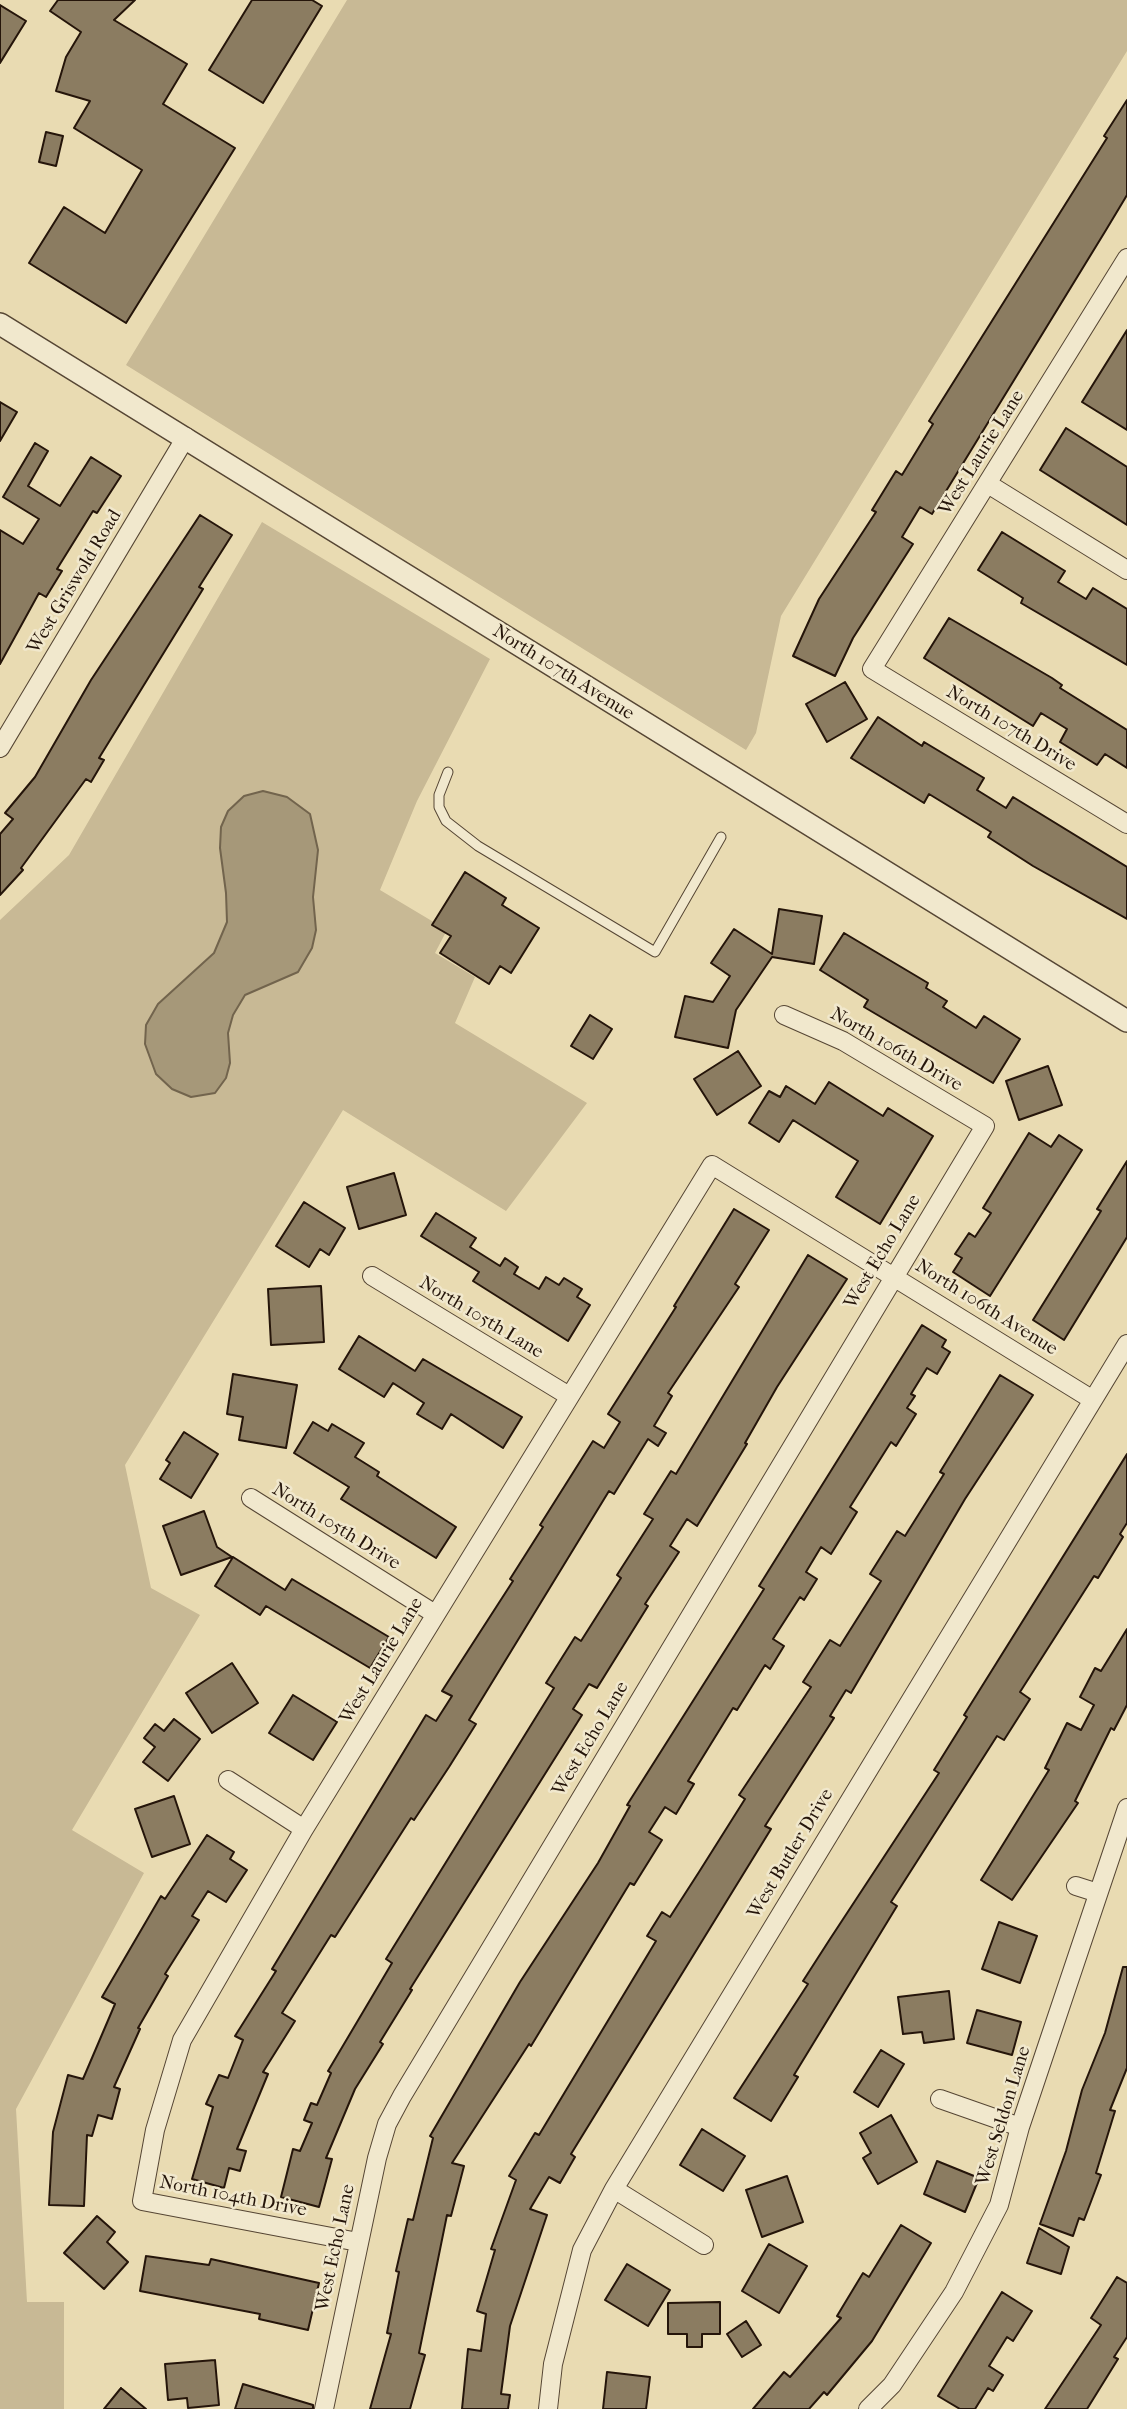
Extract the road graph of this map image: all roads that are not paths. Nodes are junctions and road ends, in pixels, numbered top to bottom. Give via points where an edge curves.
1 (1127, 258) edge
2 (0, 324) edge
3 (186, 437) junction
4 (988, 484) junction
5 (1127, 570) edge
6 (872, 669) joint
7 (0, 748) edge
8 (448, 772) dead end
9 (1127, 824) edge
10 (721, 837) dead end
11 (784, 1015) dead end
12 (1127, 1021) edge
13 (985, 1126) joint
14 (712, 1166) joint
15 (893, 1275) junction
16 (372, 1276) dead end
17 (1127, 1345) edge
18 (569, 1396) junction
19 (1093, 1400) junction
20 (251, 1498) dead end
21 (435, 1614) junction
22 (228, 1780) dead end
23 (1127, 1808) edge
24 (304, 1829) junction
25 (1076, 1886) dead end
26 (1098, 1893) junction
27 (940, 2099) dead end
28 (1020, 2127) junction
29 (614, 2189) junction
30 (142, 2201) joint
31 (358, 2242) junction
32 (704, 2245) dead end
33 (324, 2409) edge
34 (548, 2409) edge
35 (868, 2409) edge

1 - 4 street, West Laurie Lane
2 - 3 street, North 107th Avenue
3 - 7 street, West Griswold Road
3 - 12 street, North 107th Avenue
4 - 5 street
4 - 6 street, West Laurie Lane
6 - 9 street, North 107th Drive
8 - 10 lane via 439,794 446,821 478,846 654,952
11 - 13 street, North 106th Drive via 844,1041
13 - 15 street, West Echo Lane
14 - 15 street, North 106th Avenue
14 - 18 street, West Laurie Lane
15 - 19 street, North 106th Avenue
15 - 31 street, West Echo Lane via 402,2096 387,2124
16 - 18 street, North 105th Lane
17 - 19 street, West Butler Drive
18 - 21 street, West Laurie Lane
19 - 29 street, West Butler Drive
20 - 21 street, North 105th Drive
21 - 24 street, West Laurie Lane
22 - 24 street
23 - 26 street, West Seldon Lane
24 - 30 street, West Laurie Lane via 183,2040 155,2130
25 - 26 street
26 - 28 street, West Seldon Lane
27 - 28 street
28 - 35 street, West Seldon Lane via 999,2205 960,2282 892,2385
29 - 32 street
29 - 34 street, West Butler Drive via 582,2250 553,2364
30 - 31 street, North 104th Drive
31 - 33 street, West Echo Lane

